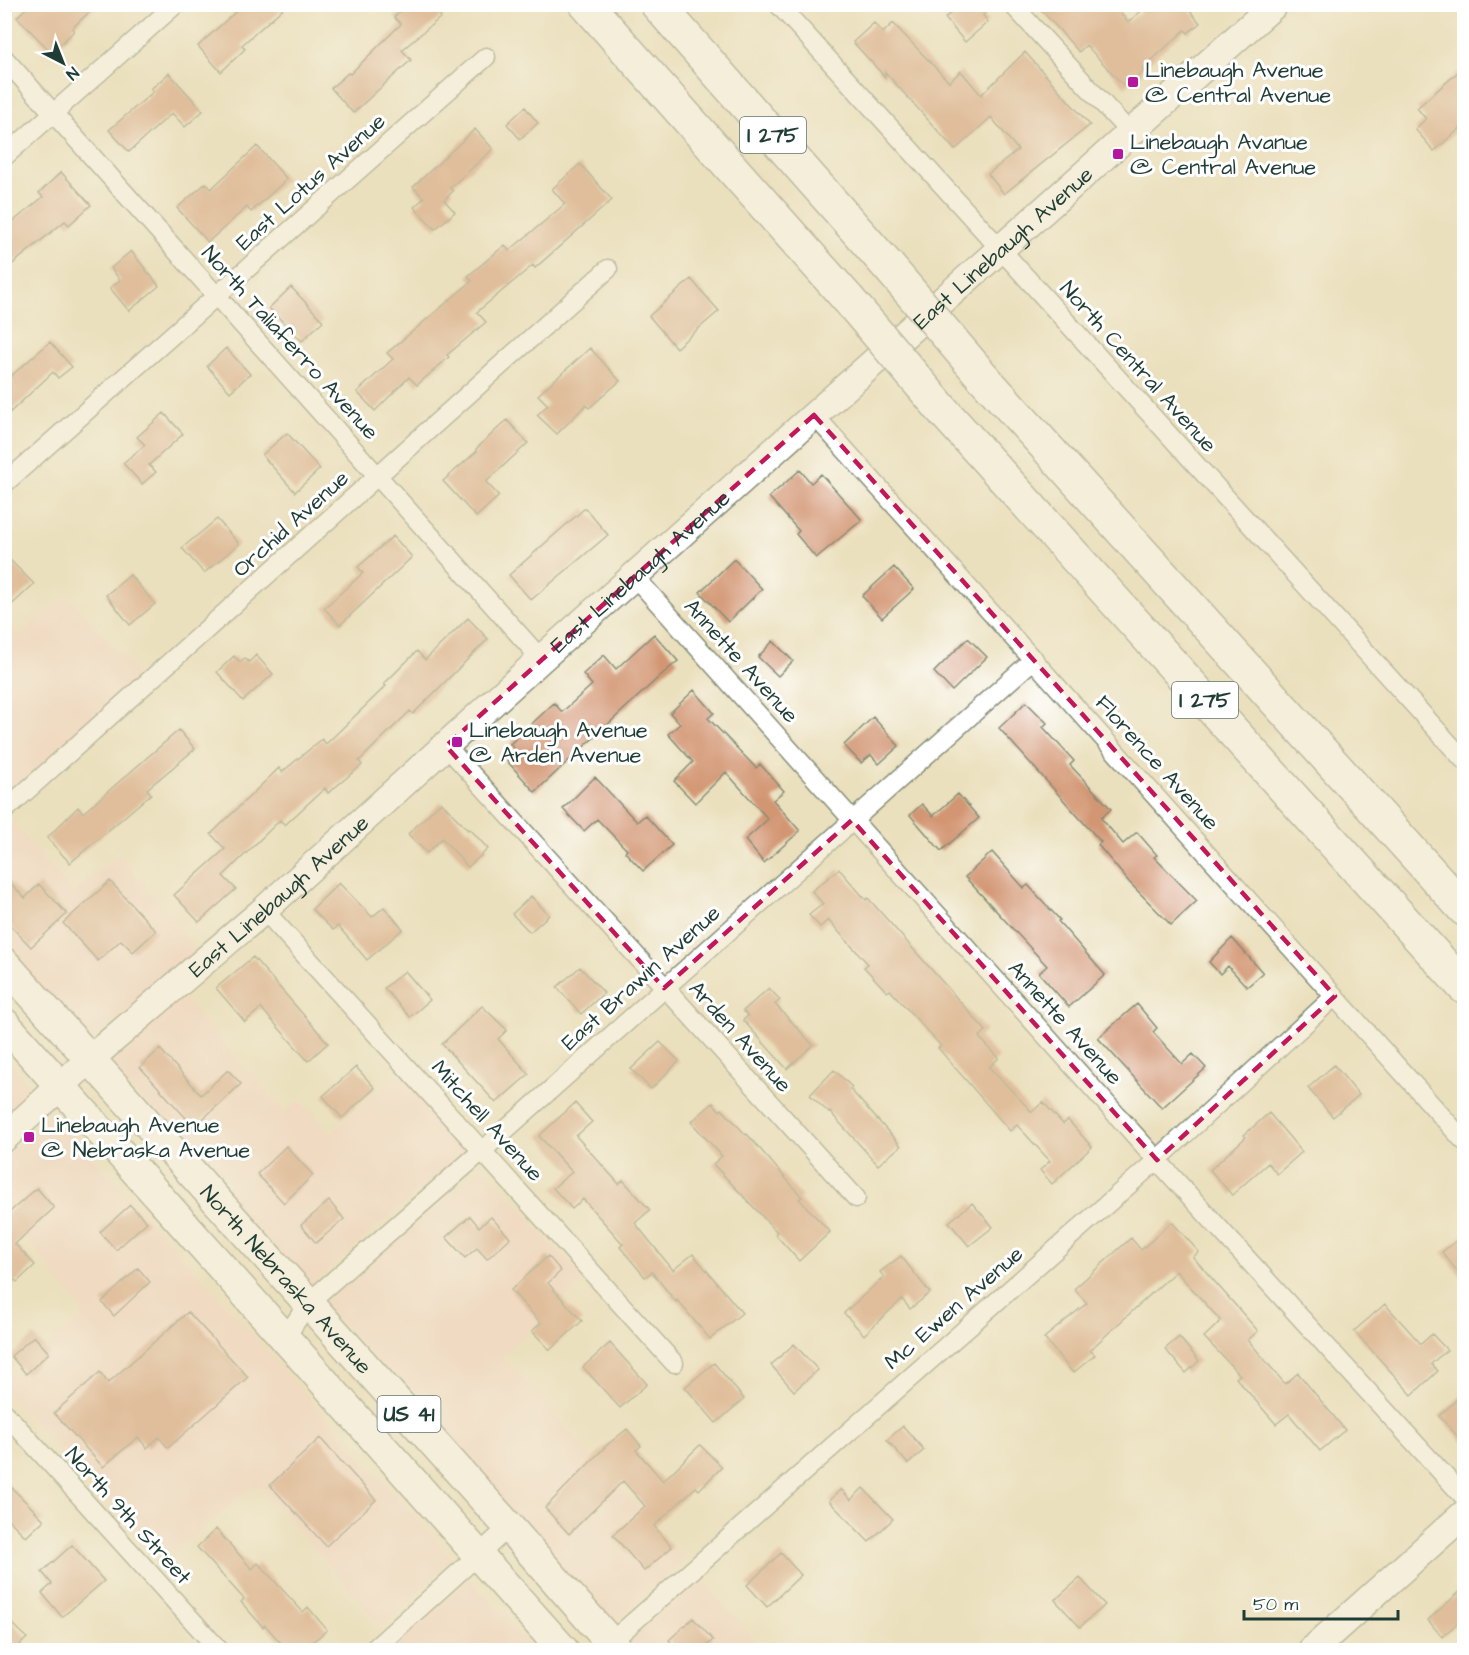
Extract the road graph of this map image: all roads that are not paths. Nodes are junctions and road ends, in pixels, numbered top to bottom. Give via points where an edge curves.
1 (176, 4) edge
2 (586, 4) edge
3 (657, 4) edge
4 (778, 4) edge
5 (1275, 4) edge
6 (1014, 5) edge
7 (486, 57) dead end
8 (4, 58) edge
9 (54, 113) junction
10 (1130, 133) junction
11 (4, 157) edge
12 (1001, 249) junction
13 (608, 269) dead end
14 (217, 295) junction
15 (814, 415) junction
16 (378, 476) junction
17 (4, 484) edge
18 (634, 576) junction
19 (541, 659) junction
20 (1034, 659) junction
21 (446, 746) junction
22 (1464, 760) edge
23 (4, 811) edge
24 (852, 820) junction
25 (1464, 909) edge
26 (264, 910) junction
27 (4, 963) edge
28 (1464, 987) edge
29 (664, 988) junction
30 (1335, 996) junction
31 (4, 1023) edge
32 (90, 1059) junction
33 (60, 1086) junction
34 (4, 1138) edge
35 (1464, 1141) edge
36 (483, 1150) junction
37 (1157, 1160) junction
38 (856, 1198) dead end
39 (309, 1302) junction
40 (285, 1338) junction
41 (674, 1363) dead end
42 (4, 1412) edge
43 (1464, 1497) edge
44 (1464, 1514) edge
45 (509, 1527) junction
46 (478, 1554) junction
47 (609, 1648) edge
48 (219, 1650) edge
49 (373, 1650) edge
50 (563, 1650) edge
51 (1312, 1650) edge

1 - 9 street
2 - 28 highway, I 275, bridge via 945,413
3 - 25 highway, I 275, bridge via 983,377
4 - 12 street, North Central Avenue
5 - 10 street, East Linebaugh Avenue
6 - 10 street
7 - 14 street, East Lotus Avenue
8 - 9 street, North Taliaferro Avenue
9 - 11 street
9 - 14 street, North Taliaferro Avenue
10 - 12 street, East Linebaugh Avenue
12 - 15 street, East Linebaugh Avenue
12 - 22 street, North Central Avenue
13 - 16 street, Orchid Avenue
14 - 16 street, North Taliaferro Avenue
14 - 17 street, East Lotus Avenue
15 - 18 street, East Linebaugh Avenue
15 - 20 street, Florence Avenue
16 - 19 street, North Taliaferro Avenue
16 - 23 street, Orchid Avenue
18 - 19 street, East Linebaugh Avenue
18 - 24 street, Annette Avenue
19 - 21 street, East Linebaugh Avenue
20 - 24 street, East Brawin Avenue
20 - 30 street, Florence Avenue
21 - 26 street, East Linebaugh Avenue
21 - 29 street, Arden Avenue
24 - 29 street, East Brawin Avenue
24 - 37 street, Annette Avenue
26 - 32 street, East Linebaugh Avenue
26 - 36 street, Mitchell Avenue
27 - 32 main road, North Nebraska Avenue / US 41
29 - 36 street, East Brawin Avenue
29 - 38 street, Arden Avenue
30 - 35 street, Florence Avenue
30 - 37 street, Mc Ewen Avenue
31 - 33 main road, North Nebraska Avenue / US 41
32 - 33 street, East Linebaugh Avenue
32 - 39 main road, North Nebraska Avenue / US 41
33 - 34 street, East Linebaugh Avenue
33 - 40 main road, North Nebraska Avenue / US 41
36 - 39 street, East Brawin Avenue
36 - 41 street, Mitchell Avenue
37 - 43 street, Annette Avenue
37 - 47 street, Mc Ewen Avenue
39 - 40 street, East Brawin Avenue
39 - 45 main road, North Nebraska Avenue / US 41
40 - 46 main road, North Nebraska Avenue / US 41
42 - 48 street, North 9th Street
44 - 51 street
45 - 46 street
45 - 47 main road, North Nebraska Avenue / US 41
46 - 49 street
46 - 50 main road, North Nebraska Avenue / US 41

